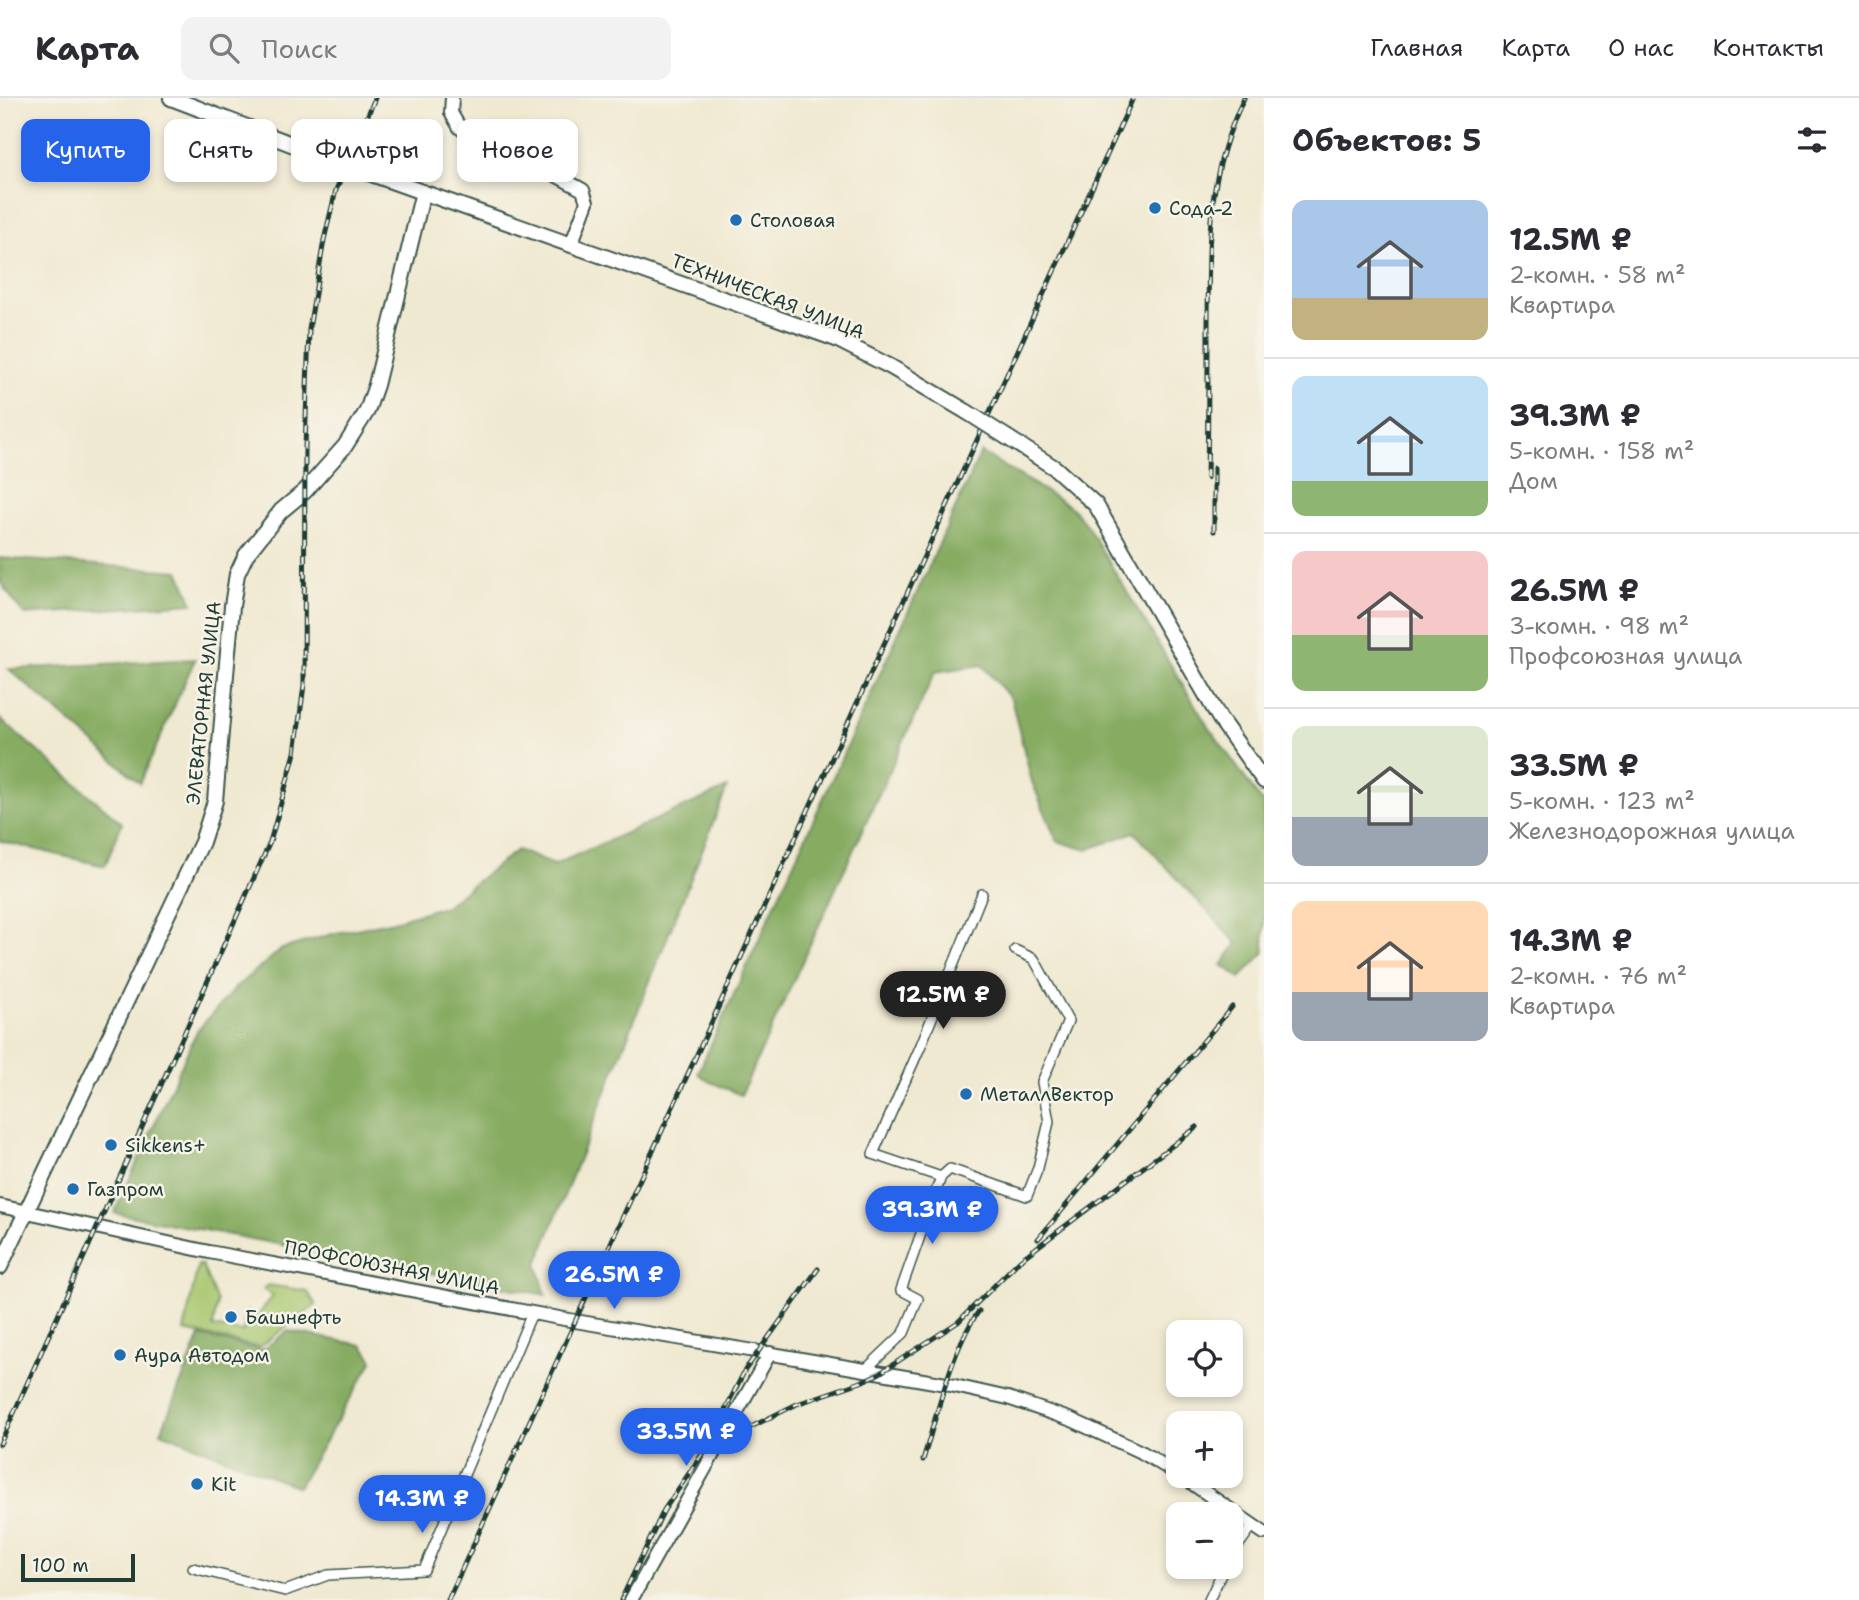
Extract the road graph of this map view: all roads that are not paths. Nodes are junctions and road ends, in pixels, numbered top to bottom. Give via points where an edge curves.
1 (171, 98) edge
2 (452, 98) edge
3 (423, 192) junction
4 (571, 245) junction
5 (1264, 781) edge
6 (982, 894) dead end
7 (1015, 950) dead end
8 (941, 1177) junction
9 (0, 1206) edge
10 (26, 1211) junction
11 (0, 1267) edge
12 (532, 1313) junction
13 (770, 1353) junction
14 (865, 1370) junction
15 (1166, 1467) edge
16 (1198, 1488) edge
17 (1259, 1529) edge
18 (1243, 1545) edge
19 (193, 1568) dead end
20 (1219, 1579) edge
21 (631, 1600) edge
22 (1209, 1600) edge

1 - 3 main road, ТЕХНИЧЕСКАЯ УЛИЦА
2 - 4 main road via 451,113 460,128 583,190 587,202
3 - 4 main road, ТЕХНИЧЕСКАЯ УЛИЦА
3 - 10 main road, ЭЛЕВАТОРНАЯ УЛИЦА via 367,411 345,446 281,511 246,555 237,574 215,801 202,842
4 - 5 main road, ТЕХНИЧЕСКАЯ УЛИЦА, bridge via 836,339 891,367 1055,468 1096,505 1220,719
6 - 8 street via 873,1154
7 - 8 street via 1034,959 1068,1021 1042,1082 1049,1122 1038,1168 1027,1196 950,1169
8 - 14 street via 901,1290 918,1298 904,1333
9 - 10 main road, ПРОФСОЮЗНАЯ УЛИЦА
10 - 11 main road, ЭЛЕВАТОРНАЯ УЛИЦА
10 - 12 main road, ПРОФСОЮЗНАЯ УЛИЦА via 209,1252
12 - 13 main road, ПРОФСОЮЗНАЯ УЛИЦА
12 - 19 street via 424,1570 328,1575 278,1591
13 - 14 main road, ПРОФСОЮЗНАЯ УЛИЦА
13 - 21 main road
14 - 15 main road, ПРОФСОЮЗНАЯ УЛИЦА via 1008,1398 1072,1420
16 - 17 main road, ПРОФСОЮЗНАЯ УЛИЦА
17 - 18 street
20 - 22 street

